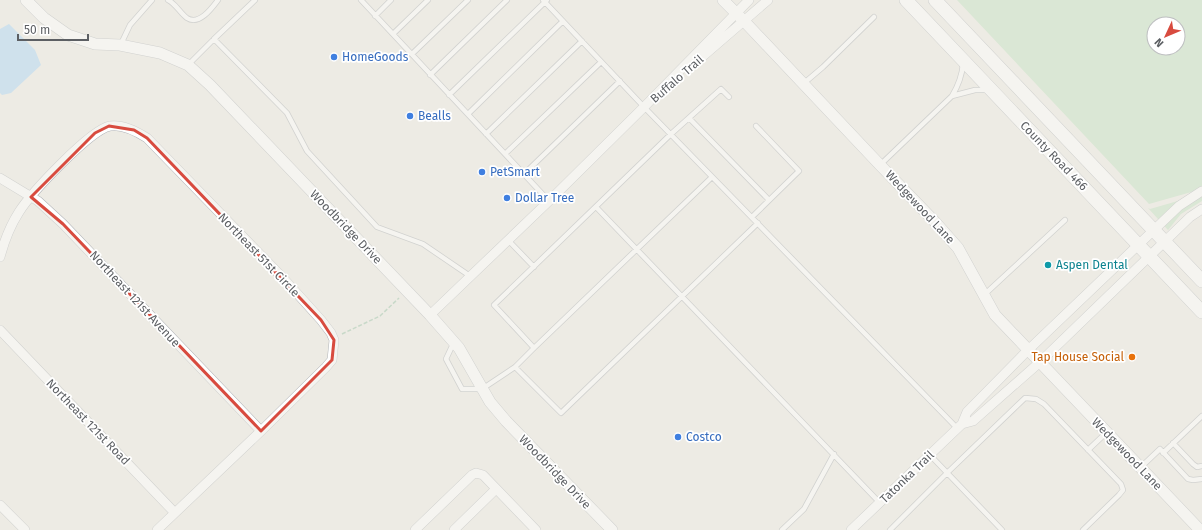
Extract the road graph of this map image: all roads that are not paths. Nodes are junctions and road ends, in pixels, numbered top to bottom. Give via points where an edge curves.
1 (26, 0) edge
2 (152, 0) edge
3 (168, 0) edge
4 (218, 0) edge
5 (255, 0) edge
6 (361, 0) edge
7 (391, 0) edge
8 (428, 0) edge
9 (468, 0) edge
10 (507, 0) edge
11 (723, 0) edge
12 (749, 0) edge
13 (768, 0) edge
14 (906, 0) edge
15 (935, 0) edge
16 (545, 1) edge
17 (736, 13) junction
18 (375, 16) junction
19 (874, 16) dead end
20 (563, 21) junction
21 (744, 21) junction
22 (392, 34) junction
23 (214, 39) junction
24 (582, 41) junction
25 (120, 45) junction
26 (412, 54) junction
27 (964, 61) junction
28 (601, 62) junction
29 (188, 65) junction
30 (430, 75) junction
31 (620, 81) junction
32 (803, 84) junction
33 (991, 90) junction
34 (449, 94) junction
35 (952, 96) junction
36 (729, 97) dead end
37 (644, 107) junction
38 (468, 114) junction
39 (689, 118) junction
40 (756, 126) dead end
41 (486, 134) junction
42 (671, 134) junction
43 (505, 154) junction
44 (880, 165) junction
45 (524, 174) junction
46 (712, 177) junction
47 (0, 178) edge
48 (1202, 191) edge
49 (31, 197) junction
50 (769, 200) junction
51 (549, 201) junction
52 (596, 207) junction
53 (1202, 209) edge
54 (752, 217) junction
55 (1065, 220) dead end
56 (758, 224) junction
57 (1153, 230) junction
58 (508, 240) junction
59 (1164, 242) junction
60 (1138, 244) junction
61 (636, 250) junction
62 (1150, 256) junction
63 (0, 257) edge
64 (534, 267) junction
65 (470, 276) junction
66 (1202, 281) edge
67 (984, 295) junction
68 (682, 296) junction
69 (1202, 312) edge
70 (430, 315) junction
71 (0, 330) edge
72 (454, 342) junction
73 (534, 348) junction
74 (1029, 351) junction
75 (1040, 362) junction
76 (516, 367) junction
77 (482, 388) junction
78 (1202, 416) edge
79 (960, 426) junction
80 (261, 431) junction
81 (1107, 432) junction
82 (1173, 443) junction
83 (1088, 450) junction
84 (1163, 453) junction
85 (834, 454) junction
86 (930, 455) junction
87 (1202, 466) edge
88 (1141, 467) junction
89 (947, 473) junction
90 (1202, 479) edge
91 (496, 489) junction
92 (880, 503) junction
93 (0, 505) edge
94 (175, 513) junction
95 (25, 530) edge
96 (157, 530) edge
97 (415, 530) edge
98 (454, 530) edge
99 (536, 530) edge
100 (612, 530) edge
101 (782, 530) edge
102 (852, 530) edge
103 (890, 530) edge
104 (1002, 530) edge
105 (1083, 530) edge
106 (1200, 530) edge

1 - 25 street, Woodbridge Drive via 44,18 68,35 95,44
2 - 25 lane via 130,25
3 - 4 lane via 188,18 196,20 210,10
5 - 23 lane
6 - 18 lane
7 - 18 lane
8 - 22 lane
9 - 26 lane
10 - 30 lane
11 - 17 street, Wedgewood Lane
12 - 17 street, Buffalo Trail
13 - 21 street, Buffalo Trail
14 - 27 main road, County Road 466
15 - 57 main road, County Road 466
16 - 20 lane
16 - 34 lane
17 - 21 street, Wedgewood Lane
17 - 37 street, Buffalo Trail
18 - 22 lane
19 - 32 lane
20 - 24 lane
20 - 38 lane
21 - 32 street, Wedgewood Lane
21 - 37 street, Buffalo Trail
22 - 26 lane
23 - 29 lane
23 - 65 lane via 287,113 307,151 377,227 423,244
24 - 28 lane
24 - 41 lane
25 - 29 street, Woodbridge Drive via 160,53
26 - 30 lane
27 - 33 main road, County Road 466
27 - 35 lane via 962,77
28 - 31 lane
28 - 43 lane
29 - 70 street, Woodbridge Drive
30 - 34 lane
31 - 37 lane
31 - 45 lane
32 - 44 street, Wedgewood Lane
33 - 35 lane via 975,90
33 - 60 main road, County Road 466
34 - 38 lane
35 - 44 lane
36 - 39 lane via 721,89
37 - 42 lane
37 - 51 street
38 - 41 lane
39 - 42 lane
39 - 50 lane
40 - 50 lane via 799,171
41 - 43 lane
42 - 46 lane
42 - 52 lane
43 - 45 lane
44 - 67 street, Wedgewood Lane via 958,248
45 - 51 lane
46 - 54 lane
46 - 61 lane
47 - 49 street, Northeast 121st Avenue
48 - 57 street via 1179,206
49 - 63 street, Northeast 51st Circle via 10,227
49 - 80 street, Northeast 121st Avenue via 63,224
49 - 80 street, Northeast 51st Circle via 64,161 95,133 109,126 121,126 147,138 284,279 321,320 334,340 332,360
50 - 54 lane
51 - 58 street
52 - 61 lane
52 - 64 lane
53 - 59 street
54 - 56 lane
55 - 67 lane
56 - 68 lane
56 - 79 lane
57 - 59 main road, County Road 466
57 - 60 street
58 - 64 lane
58 - 65 street
59 - 62 street
59 - 66 main road, County Road 466
60 - 62 main road, County Road 466
60 - 74 street
61 - 68 lane
61 - 73 lane
62 - 69 main road, County Road 466
62 - 75 street
64 - 73 lane via 494,305
65 - 70 street
67 - 74 street, Wedgewood Lane via 995,315
68 - 76 lane via 561,413
68 - 85 lane
70 - 72 street, Woodbridge Drive
71 - 94 street, Northeast 121st Road
72 - 77 street, Woodbridge Drive
72 - 77 lane via 446,359 462,389
73 - 76 lane
74 - 75 street, Wedgewood Lane
74 - 79 street via 967,412
75 - 79 street via 973,421
75 - 81 street, Wedgewood Lane
76 - 77 lane
77 - 100 street, Woodbridge Drive via 506,421
78 - 82 lane
79 - 86 street, Tatonka Trail
80 - 94 street
81 - 83 lane
81 - 88 street, Wedgewood Lane
82 - 84 lane
82 - 87 lane via 1193,464 1197,467
83 - 89 lane via 1044,404 1036,399 1026,398
83 - 105 lane via 1121,484 1123,490
84 - 88 lane via 1160,449
84 - 90 lane via 1188,479
85 - 92 lane
85 - 101 lane via 804,509
86 - 89 lane
86 - 92 street, Tatonka Trail
88 - 106 street, Wedgewood Lane
89 - 103 lane
89 - 104 lane
91 - 97 street via 483,475 473,474
91 - 98 street
91 - 99 street
92 - 102 street, Tatonka Trail
93 - 95 street
94 - 96 street

